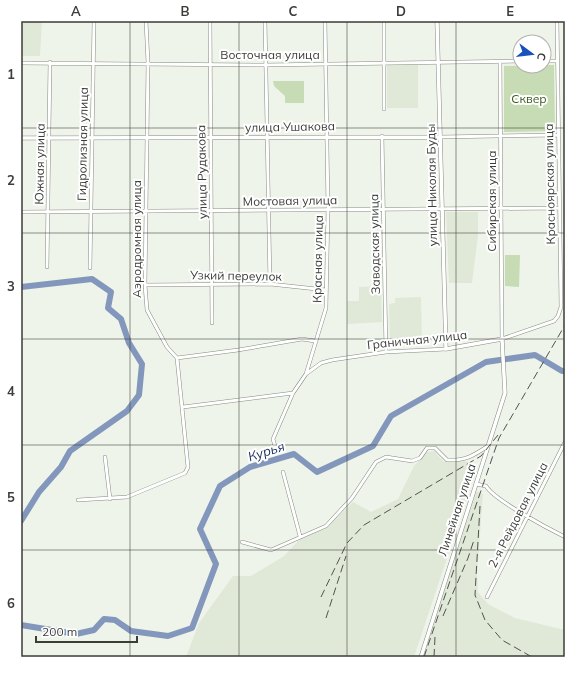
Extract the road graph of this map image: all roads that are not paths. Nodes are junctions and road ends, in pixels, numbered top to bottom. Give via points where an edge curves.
1 (94, 21) edge
2 (146, 21) edge
3 (210, 21) edge
4 (265, 21) edge
5 (325, 21) edge
6 (384, 21) edge
7 (437, 21) edge
8 (557, 21) edge
9 (552, 60) edge
10 (557, 60) junction
11 (50, 62) junction
12 (500, 62) junction
13 (512, 62) edge
14 (21, 63) edge
15 (148, 63) junction
16 (325, 63) junction
17 (384, 63) junction
18 (95, 64) junction
19 (211, 64) junction
20 (439, 64) junction
21 (266, 65) junction
22 (384, 109) dead end
23 (558, 135) junction
24 (382, 136) junction
25 (500, 136) junction
26 (326, 137) junction
27 (441, 137) junction
28 (21, 138) edge
29 (50, 138) junction
30 (210, 138) junction
31 (268, 138) junction
32 (92, 139) junction
33 (147, 139) junction
34 (443, 208) junction
35 (500, 208) junction
36 (559, 208) junction
37 (328, 209) junction
38 (383, 209) junction
39 (269, 210) junction
40 (145, 211) junction
41 (21, 212) edge
42 (48, 212) junction
43 (91, 212) junction
44 (212, 212) junction
45 (47, 267) dead end
46 (90, 268) dead end
47 (212, 283) junction
48 (270, 284) junction
49 (145, 285) junction
50 (326, 290) junction
51 (554, 321) joint
52 (212, 323) dead end
53 (502, 339) junction
54 (315, 341) junction
55 (446, 349) junction
56 (386, 352) junction
57 (177, 358) junction
58 (306, 374) junction
59 (293, 393) junction
60 (183, 407) junction
61 (565, 442) edge
62 (488, 446) junction
63 (276, 450) dead end
64 (105, 458) dead end
65 (283, 472) dead end
66 (476, 484) junction
67 (110, 499) junction
68 (78, 500) dead end
69 (527, 515) junction
70 (300, 536) junction
71 (565, 537) edge
72 (242, 542) dead end
73 (487, 597) dead end
74 (421, 657) edge

1 - 18 street, Гидролизная улица
2 - 15 street, Аэродромная улица
3 - 19 street, улица Рудакова
4 - 21 street
5 - 16 street, Красная улица
6 - 17 street
7 - 20 street, улица Николая Буды
8 - 10 street, Красноярская улица
9 - 10 street
10 - 23 street, Красноярская улица
11 - 14 street, Восточная улица
11 - 18 street, Восточная улица
11 - 29 street, Южная улица
12 - 13 street, Восточная улица
12 - 20 street, Восточная улица
12 - 25 street, Сибирская улица
15 - 18 street, Восточная улица
15 - 19 street, Восточная улица
15 - 33 street, Аэродромная улица
16 - 17 street, Восточная улица
16 - 21 street, Восточная улица
16 - 26 street, Красная улица
17 - 20 street, Восточная улица
17 - 22 street
18 - 32 street, Гидролизная улица
19 - 21 street, Восточная улица
19 - 30 street, улица Рудакова
20 - 27 street, улица Николая Буды
21 - 31 street
23 - 25 street, улица Ушакова
23 - 36 street, Красноярская улица
24 - 26 street, улица Ушакова
24 - 27 street, улица Ушакова
24 - 38 street, Заводская улица
25 - 27 street, улица Ушакова
25 - 35 street, Сибирская улица
26 - 31 street, улица Ушакова
26 - 37 street, Красная улица
27 - 34 street, улица Николая Буды
28 - 29 street, улица Ушакова
29 - 32 street, улица Ушакова
29 - 42 street, Южная улица
30 - 31 street, улица Ушакова
30 - 33 street, улица Ушакова
30 - 44 street, улица Рудакова
31 - 39 street
32 - 33 street, улица Ушакова
32 - 43 street, Гидролизная улица
33 - 40 street, Аэродромная улица
34 - 35 street, Мостовая улица
34 - 38 street, Мостовая улица
34 - 55 street, улица Николая Буды
35 - 36 street, Мостовая улица
35 - 53 street, Сибирская улица
36 - 51 street, Красноярская улица via 561,307
37 - 38 street, Мостовая улица
37 - 39 street, Мостовая улица
37 - 50 street, Красная улица
38 - 56 street, Заводская улица
39 - 44 street, Мостовая улица
39 - 48 street
40 - 43 street, Мостовая улица
40 - 44 street, Мостовая улица
40 - 49 street, Аэродромная улица
41 - 42 street, Мостовая улица
42 - 43 street, Мостовая улица
42 - 45 street, Южная улица
43 - 46 street, Гидролизная улица
44 - 47 street, улица Рудакова
47 - 48 street, Узкий переулок
47 - 49 street, Узкий переулок
47 - 52 street, улица Рудакова
48 - 50 street, Узкий переулок
49 - 57 street, Аэродромная улица via 147,310 167,347
50 - 54 street, Красная улица via 324,314
51 - 53 street, Граничная улица
53 - 55 street, Граничная улица
53 - 62 street, Линейная улица via 505,393
54 - 57 street via 302,339
54 - 58 street, Красная улица
55 - 56 street, Граничная улица
56 - 58 street, Граничная улица via 326,361
57 - 60 street
58 - 59 street, Красная улица
59 - 60 street
59 - 63 street, Красная улица via 273,439
60 - 67 street via 187,471 134,495
61 - 69 street, 2-я Рейдовая улица
62 - 66 street, Линейная улица
62 - 70 street via 460,460 447,460 435,448 427,448 420,458 412,461 386,457 376,462 352,498 326,526
64 - 67 street
65 - 70 street
66 - 69 street via 486,486 490,493
66 - 74 street, Линейная улица
67 - 68 street
69 - 71 street
69 - 73 street, 2-я Рейдовая улица
70 - 72 street via 271,550

